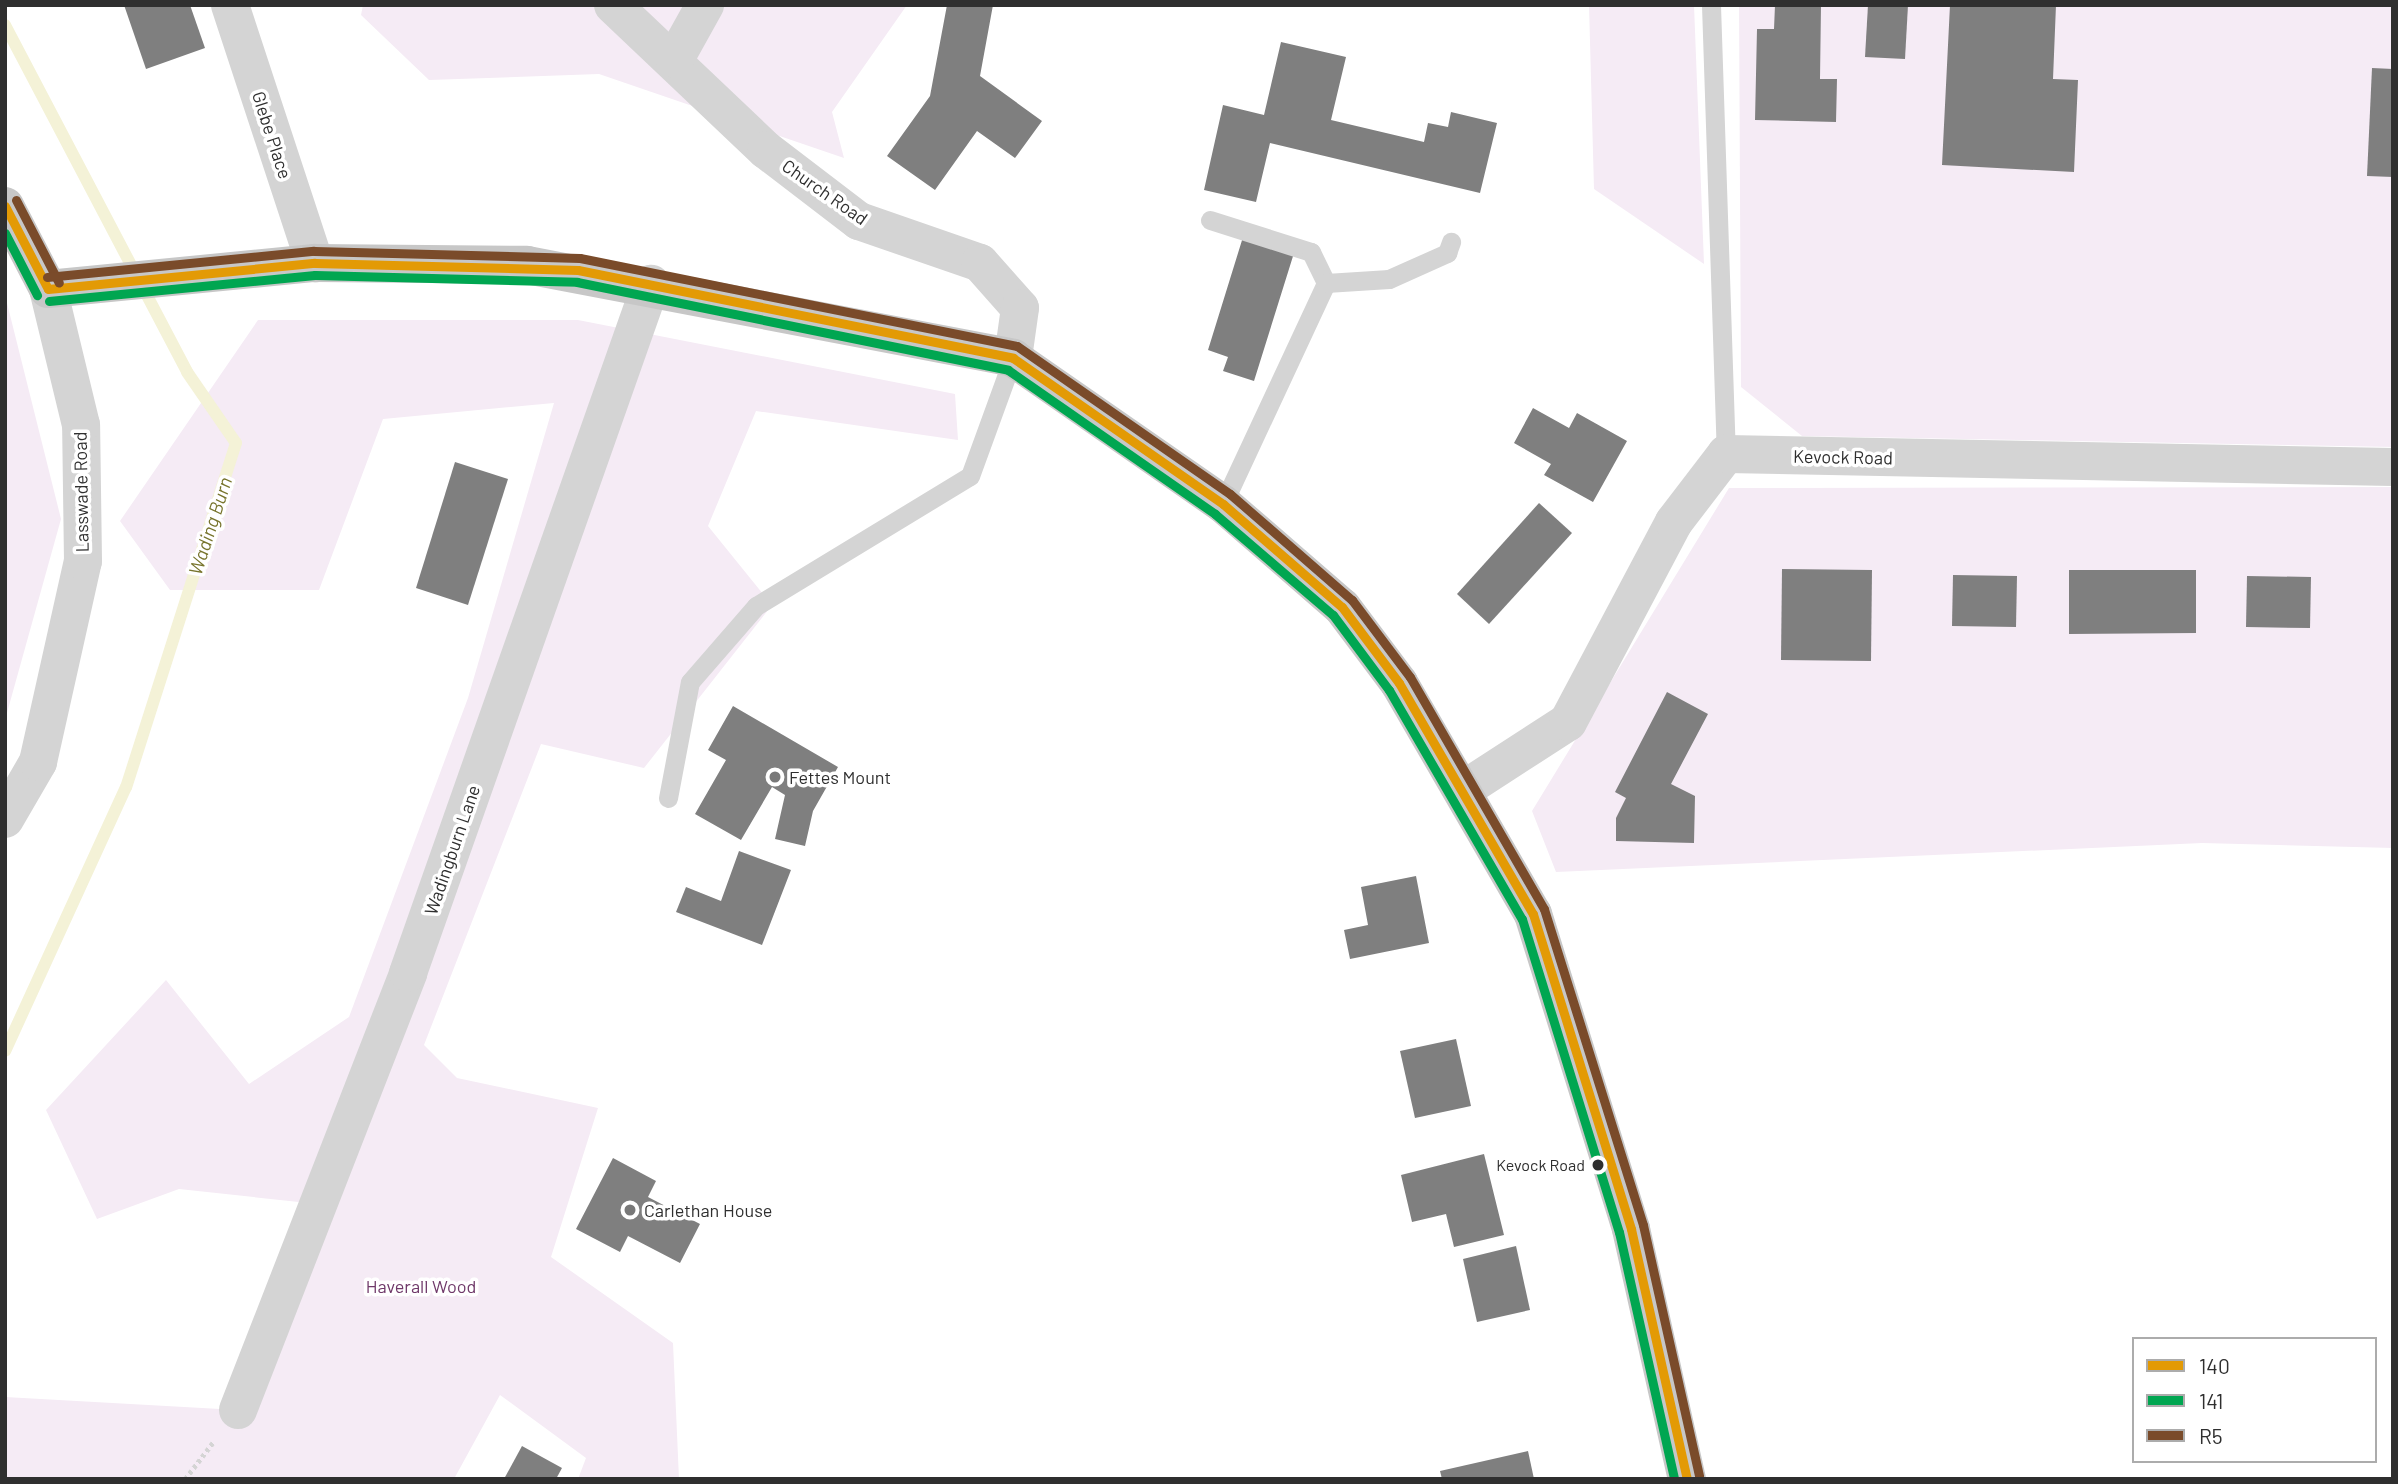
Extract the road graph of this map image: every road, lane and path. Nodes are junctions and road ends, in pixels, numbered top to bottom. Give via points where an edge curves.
1 (230, 5) edge
2 (613, 5) edge
3 (705, 5) edge
4 (1711, 5) edge
5 (675, 59) junction
6 (5, 206) edge
7 (1210, 220) dead end
8 (1451, 242) dead end
9 (316, 263) junction
10 (1326, 283) junction
11 (651, 284) junction
12 (48, 289) junction
13 (1013, 358) junction
14 (1726, 454) junction
15 (2393, 467) edge
16 (1223, 504) junction
17 (1465, 788) junction
18 (668, 798) dead end
19 (5, 820) edge
20 (238, 1410) joint
21 (184, 1479) edge
22 (1687, 1479) edge

1 - 9 street, Glebe Place
2 - 5 street, Church Road
3 - 5 street
4 - 14 lane
5 - 13 street, Church Road via 766,150 859,221 980,263 1020,308
6 - 12 main road, Lasswade Road
7 - 10 lane via 1311,252
8 - 10 lane via 1447,253 1389,279
9 - 11 main road via 527,265
9 - 12 main road
10 - 16 lane
11 - 13 main road
11 - 20 street, Wadingburn Lane via 408,973
12 - 19 street, Lasswade Road via 81,425 83,561 38,762
13 - 16 main road
13 - 18 lane via 970,476 756,606 690,682
14 - 15 street, Kevock Road
14 - 17 street via 1674,522 1568,722
16 - 17 main road via 1342,607
17 - 22 main road via 1533,914 1572,1028 1631,1229
20 - 21 path

